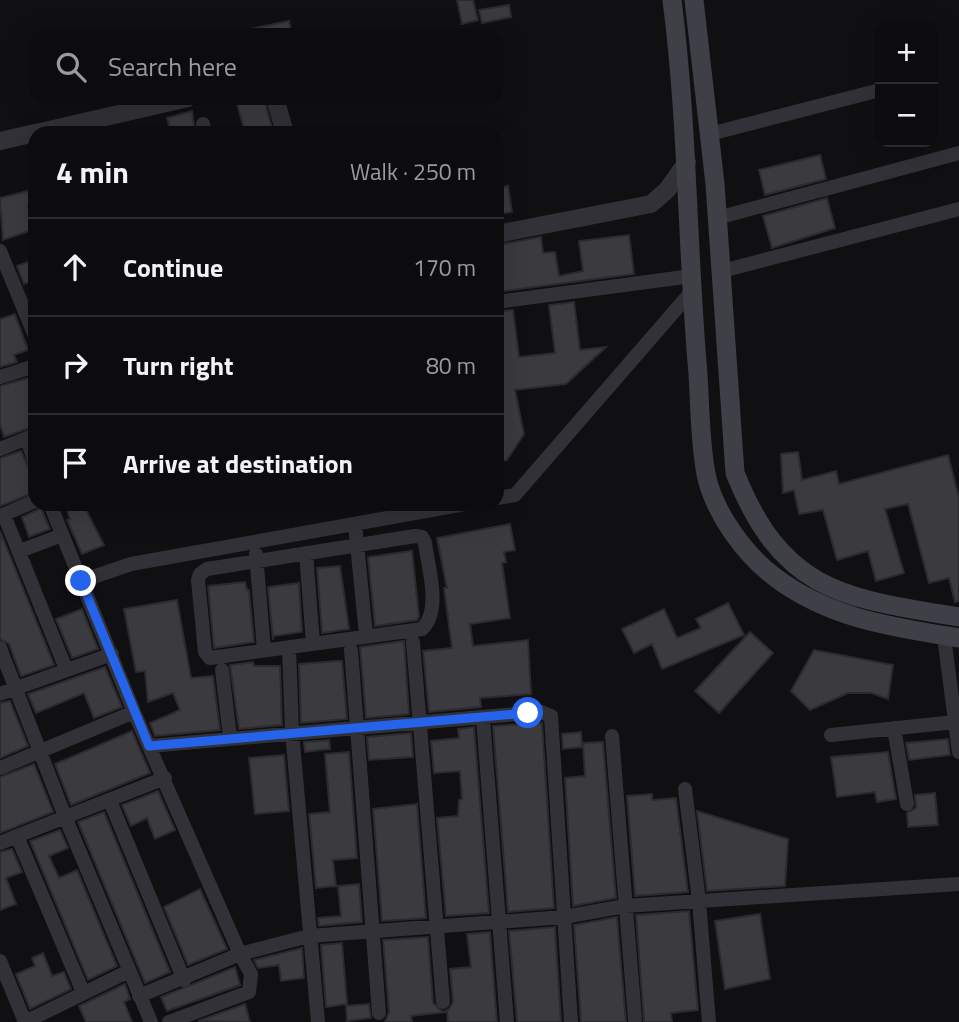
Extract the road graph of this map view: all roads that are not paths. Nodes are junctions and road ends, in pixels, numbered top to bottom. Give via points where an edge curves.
1 (673, 0) edge
2 (694, 0) edge
3 (875, 91) edge
4 (158, 105) edge
5 (277, 105) edge
6 (66, 126) edge
7 (283, 126) edge
8 (710, 134) junction
9 (28, 135) edge
10 (0, 141) edge
11 (959, 153) edge
12 (712, 159) junction
13 (687, 162) junction
14 (959, 209) edge
15 (717, 218) junction
16 (504, 233) edge
17 (0, 251) edge
18 (722, 271) junction
19 (692, 283) junction
20 (504, 301) edge
21 (28, 318) edge
22 (28, 368) edge
23 (0, 377) edge
24 (28, 438) edge
25 (0, 449) edge
26 (504, 497) edge
27 (28, 504) edge
28 (53, 511) edge
29 (426, 511) edge
30 (2, 515) edge
31 (355, 524) junction
32 (62, 535) junction
33 (255, 542) junction
34 (357, 545) junction
35 (20, 551) junction
36 (306, 553) junction
37 (257, 561) junction
38 (81, 581) junction
39 (959, 617) edge
40 (366, 635) junction
41 (952, 637) edge
42 (412, 642) dead end
43 (313, 643) junction
44 (289, 647) junction
45 (0, 648) edge
46 (264, 650) junction
47 (351, 650) dead end
48 (111, 654) junction
49 (66, 669) junction
50 (222, 670) dead end
51 (16, 687) junction
52 (0, 694) edge
53 (134, 712) junction
54 (483, 719) junction
55 (955, 722) junction
56 (421, 724) junction
57 (357, 727) junction
58 (894, 728) junction
59 (292, 732) junction
60 (831, 735) dead end
61 (612, 736) dead end
62 (230, 737) junction
63 (149, 746) junction
64 (959, 752) edge
65 (40, 753) junction
66 (0, 768) edge
67 (165, 778) junction
68 (684, 789) dead end
69 (110, 801) junction
70 (907, 804) dead end
71 (66, 819) junction
72 (17, 836) junction
73 (0, 843) edge
74 (959, 884) edge
75 (699, 901) junction
76 (625, 906) junction
77 (564, 917) junction
78 (500, 923) junction
79 (436, 928) junction
80 (370, 933) junction
81 (309, 936) junction
82 (240, 954) junction
83 (0, 961) edge
84 (129, 971) junction
85 (184, 980) junction
86 (83, 992) junction
87 (139, 996) junction
88 (443, 1002) dead end
89 (379, 1013) dead end
90 (635, 1019) dead end
91 (25, 1022) edge
92 (151, 1022) edge
93 (169, 1022) edge
94 (318, 1022) edge
95 (507, 1022) edge
96 (571, 1022) edge
97 (709, 1022) edge

1 - 13 main road
2 - 8 main road
3 - 8 street
4 - 6 street
5 - 7 street
8 - 12 main road
9 - 10 street
11 - 15 street
12 - 13 main road
12 - 15 main road
13 - 16 street via 651,204
13 - 19 main road
14 - 18 street
15 - 18 main road
17 - 21 street
18 - 39 main road via 736,474 767,536 790,563 815,582 871,603
19 - 20 street
19 - 26 street via 516,495
19 - 41 main road via 706,476 726,523 774,577 830,611
22 - 23 street
24 - 25 street
27 - 30 street
28 - 32 street
29 - 31 street
30 - 35 street
31 - 33 street
31 - 34 street
32 - 35 street
32 - 38 street
33 - 37 street
33 - 38 street via 131,564
34 - 36 street
34 - 40 street
34 - 40 street via 422,537 427,556 432,609 428,623 422,629
35 - 49 street
36 - 37 street
36 - 43 street
37 - 46 street
37 - 46 street via 207,569 200,573 199,592 205,652 210,658
38 - 48 street
40 - 43 street
41 - 55 street
42 - 56 street
43 - 44 street
44 - 46 street
44 - 59 street
45 - 51 street
47 - 57 street
48 - 49 street
48 - 53 street
49 - 51 street
50 - 62 street
51 - 52 street
51 - 65 street
53 - 63 street
53 - 65 street
54 - 56 street
54 - 77 street via 528,713 551,716
54 - 78 street
55 - 58 street
55 - 64 street
56 - 57 street
56 - 79 street
57 - 59 street
57 - 80 street
58 - 60 street
58 - 70 street
59 - 62 street
59 - 81 street
61 - 76 street
62 - 63 street
63 - 67 street
65 - 66 street
65 - 71 street
67 - 69 street
67 - 82 street
68 - 75 street
69 - 71 street
69 - 85 street
71 - 72 street
71 - 84 street
72 - 73 street
72 - 86 street
74 - 75 street
75 - 76 street
75 - 97 street
76 - 77 street
76 - 90 street
77 - 78 street
77 - 96 street
78 - 79 street
78 - 95 street
79 - 80 street
79 - 88 street
80 - 81 street
80 - 89 street
81 - 82 street
81 - 94 street
82 - 85 street
82 - 93 street via 251,974 249,992
83 - 91 street
84 - 86 street
84 - 87 street
85 - 87 street
86 - 91 street
87 - 92 street

